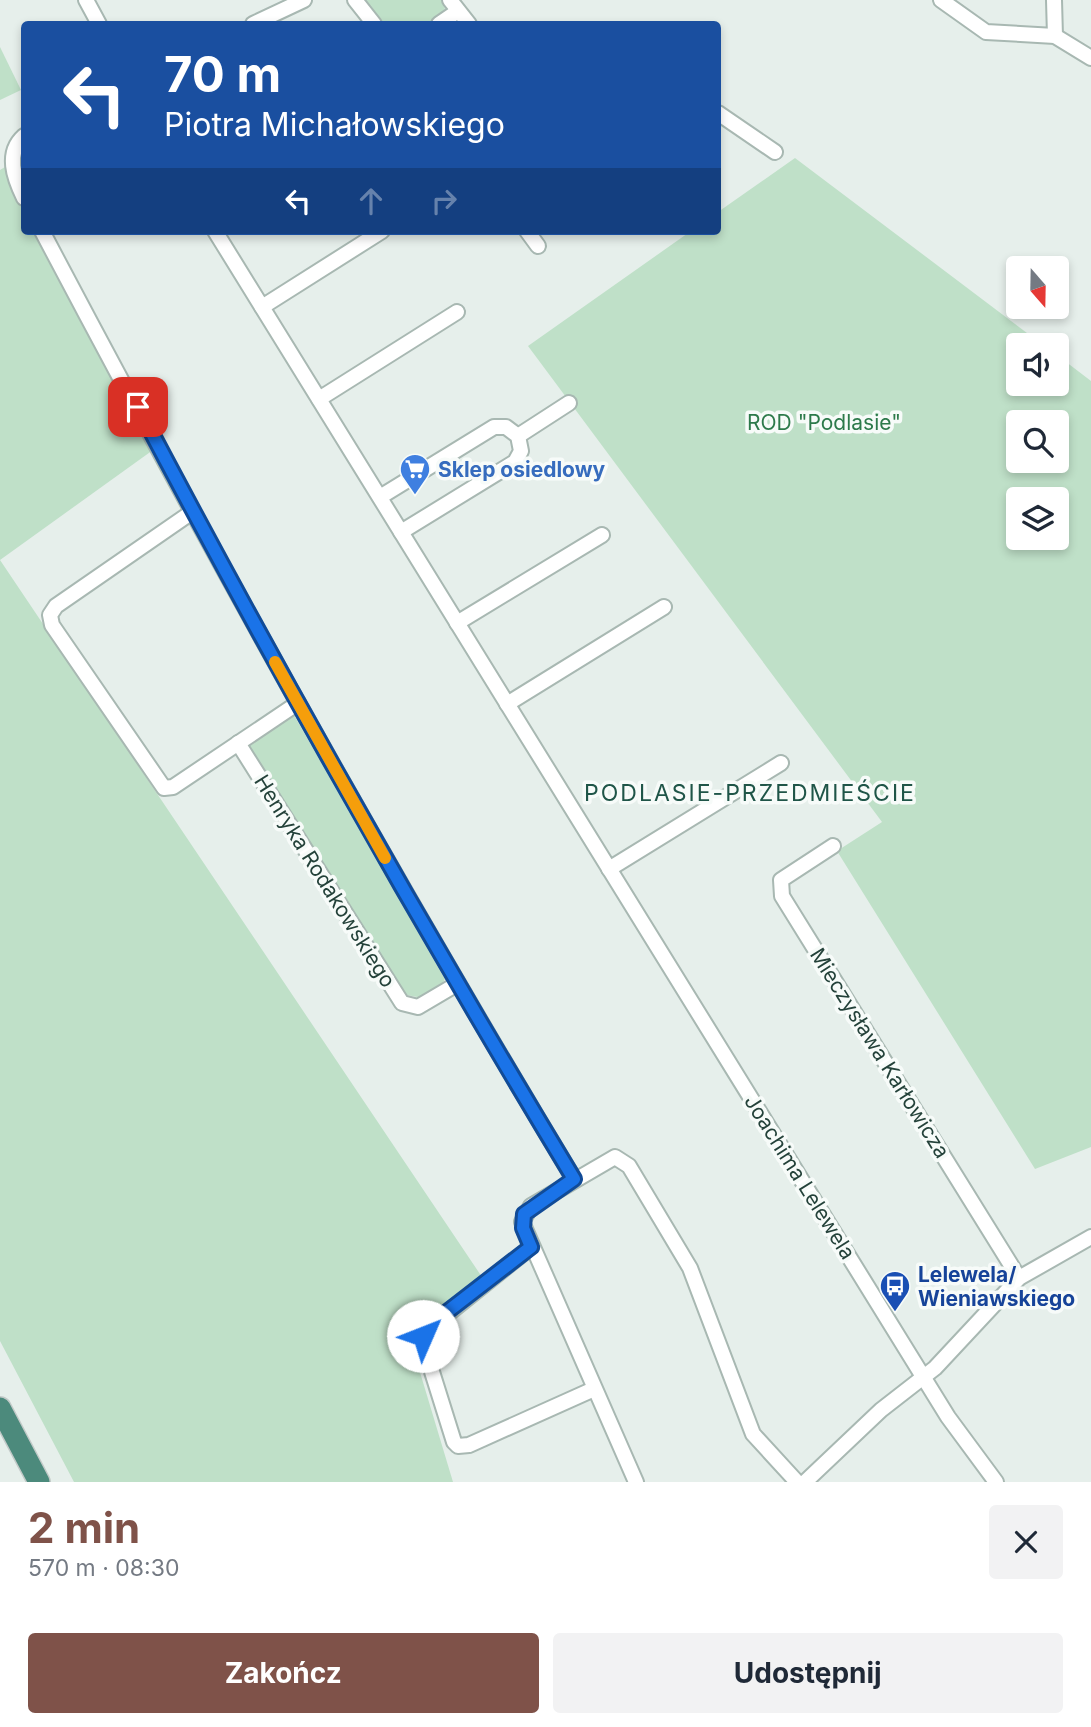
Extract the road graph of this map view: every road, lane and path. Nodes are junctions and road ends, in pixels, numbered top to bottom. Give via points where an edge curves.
1 (86, 0) edge
2 (304, 0) edge
3 (355, 0) edge
4 (941, 0) edge
5 (1054, 0) edge
6 (454, 5) edge
7 (97, 21) edge
8 (259, 21) edge
9 (372, 21) edge
10 (441, 21) edge
11 (467, 21) edge
12 (1055, 36) junction
13 (1091, 58) edge
14 (721, 115) edge
15 (21, 140) edge
16 (775, 152) dead end
17 (21, 190) edge
18 (44, 235) edge
19 (218, 235) edge
20 (376, 235) edge
21 (530, 235) edge
22 (538, 246) dead end
23 (262, 306) junction
24 (457, 312) dead end
25 (319, 399) junction
26 (569, 403) dead end
27 (518, 436) junction
28 (380, 497) junction
29 (192, 512) junction
30 (401, 532) junction
31 (602, 535) dead end
32 (664, 607) dead end
33 (457, 623) junction
34 (298, 703) junction
35 (507, 704) junction
36 (238, 743) junction
37 (781, 763) dead end
38 (833, 846) dead end
39 (609, 869) junction
40 (457, 984) junction
41 (574, 1179) junction
42 (1091, 1237) edge
43 (531, 1247) junction
44 (1019, 1278) junction
45 (923, 1377) junction
46 (594, 1389) junction
47 (0, 1408) edge
48 (38, 1482) edge
49 (636, 1482) edge
50 (797, 1482) edge
51 (805, 1482) edge
52 (996, 1482) edge

1 - 7 street
2 - 8 street
3 - 9 street
4 - 12 street via 991,33
5 - 12 street
6 - 10 street
6 - 11 street
12 - 13 street
14 - 16 street
15 - 17 street via 13,152 12,167
18 - 29 street
19 - 23 street, Joachima Lelewela
20 - 23 street
21 - 22 street
23 - 25 street, Joachima Lelewela
24 - 25 street
25 - 28 street, Joachima Lelewela
26 - 27 street
27 - 28 street via 510,428 494,427
27 - 30 street via 520,451 515,462
28 - 30 street, Joachima Lelewela
29 - 34 street
29 - 36 street via 56,606 50,619 162,788 173,787
30 - 33 street, Joachima Lelewela
31 - 33 street
32 - 35 street
33 - 35 street, Joachima Lelewela
34 - 36 street
34 - 40 street
35 - 39 street, Joachima Lelewela
36 - 40 street, Henryka Rodakowskiego via 402,1003 418,1007
37 - 39 street
38 - 44 street, Mieczysława Karłowicza via 781,880 782,896
39 - 45 street, Joachima Lelewela
40 - 41 street
41 - 43 street via 524,1214 523,1228
41 - 50 street via 611,1157 626,1162 690,1268 752,1434
42 - 44 street
43 - 46 street
43 - 46 street via 424,1333 423,1343 454,1442 468,1445
44 - 45 street
45 - 51 street via 881,1409
45 - 52 street, Joachima Lelewela
46 - 49 street
47 - 48 highway

